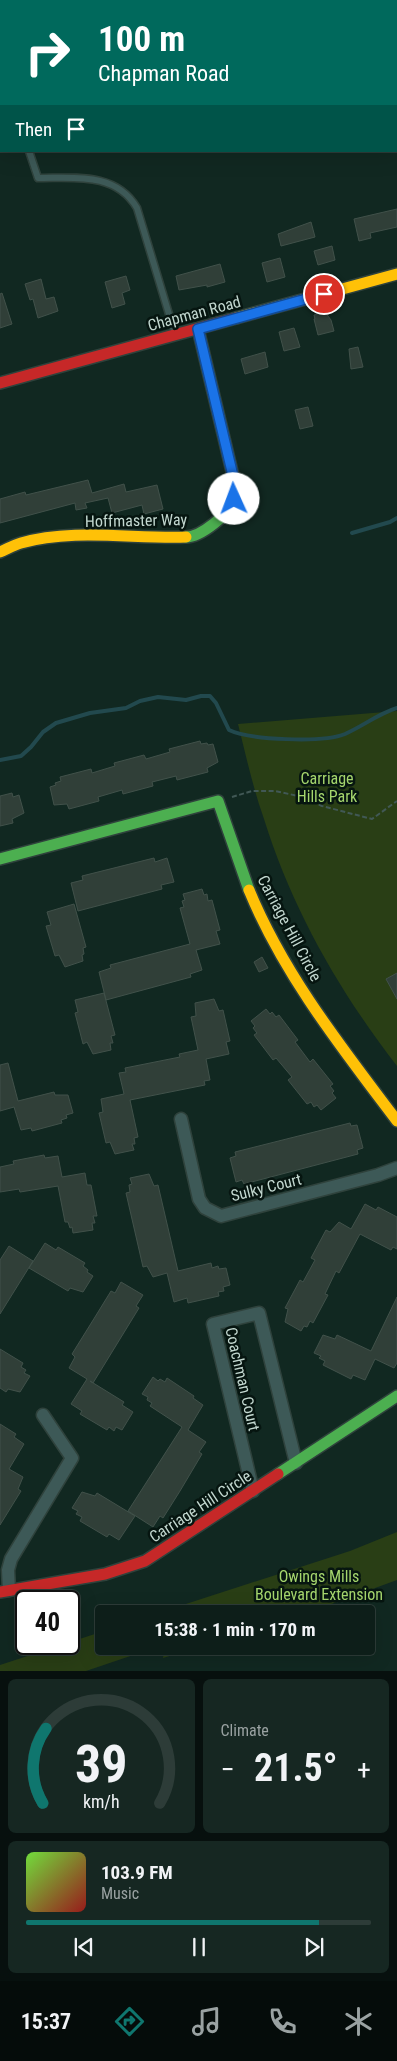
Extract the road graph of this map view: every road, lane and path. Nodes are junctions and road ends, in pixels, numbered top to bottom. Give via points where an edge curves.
1 (29, 152) edge
2 (397, 274) edge
3 (198, 329) junction
4 (176, 335) junction
5 (0, 383) edge
6 (0, 552) edge
7 (218, 801) junction
8 (397, 801) edge
9 (0, 859) edge
10 (181, 1119) dead end
11 (397, 1121) edge
12 (397, 1168) edge
13 (397, 1396) edge
14 (43, 1415) dead end
15 (296, 1463) junction
16 (254, 1492) junction
17 (5, 1591) edge

1 - 4 lane via 38,178 100,180 131,196
2 - 3 street, Chapman Road
3 - 4 street, Chapman Road
3 - 6 street, Hoffmaster Way via 234,480 234,499 222,515 203,533 191,537 46,538 20,543
4 - 5 street, Chapman Road
7 - 8 path via 252,791 275,791 372,819
7 - 9 street
7 - 11 street, Carriage Hill Circle via 251,894 282,956 316,1011
10 - 12 street, Sulky Court via 200,1199 206,1208 221,1216
13 - 15 street, Carriage Hill Circle
14 - 17 street via 72,1458 11,1559
15 - 16 street, Carriage Hill Circle
15 - 16 street, Coachman Court via 259,1313 212,1324
16 - 17 street, Carriage Hill Circle via 145,1561 105,1574

